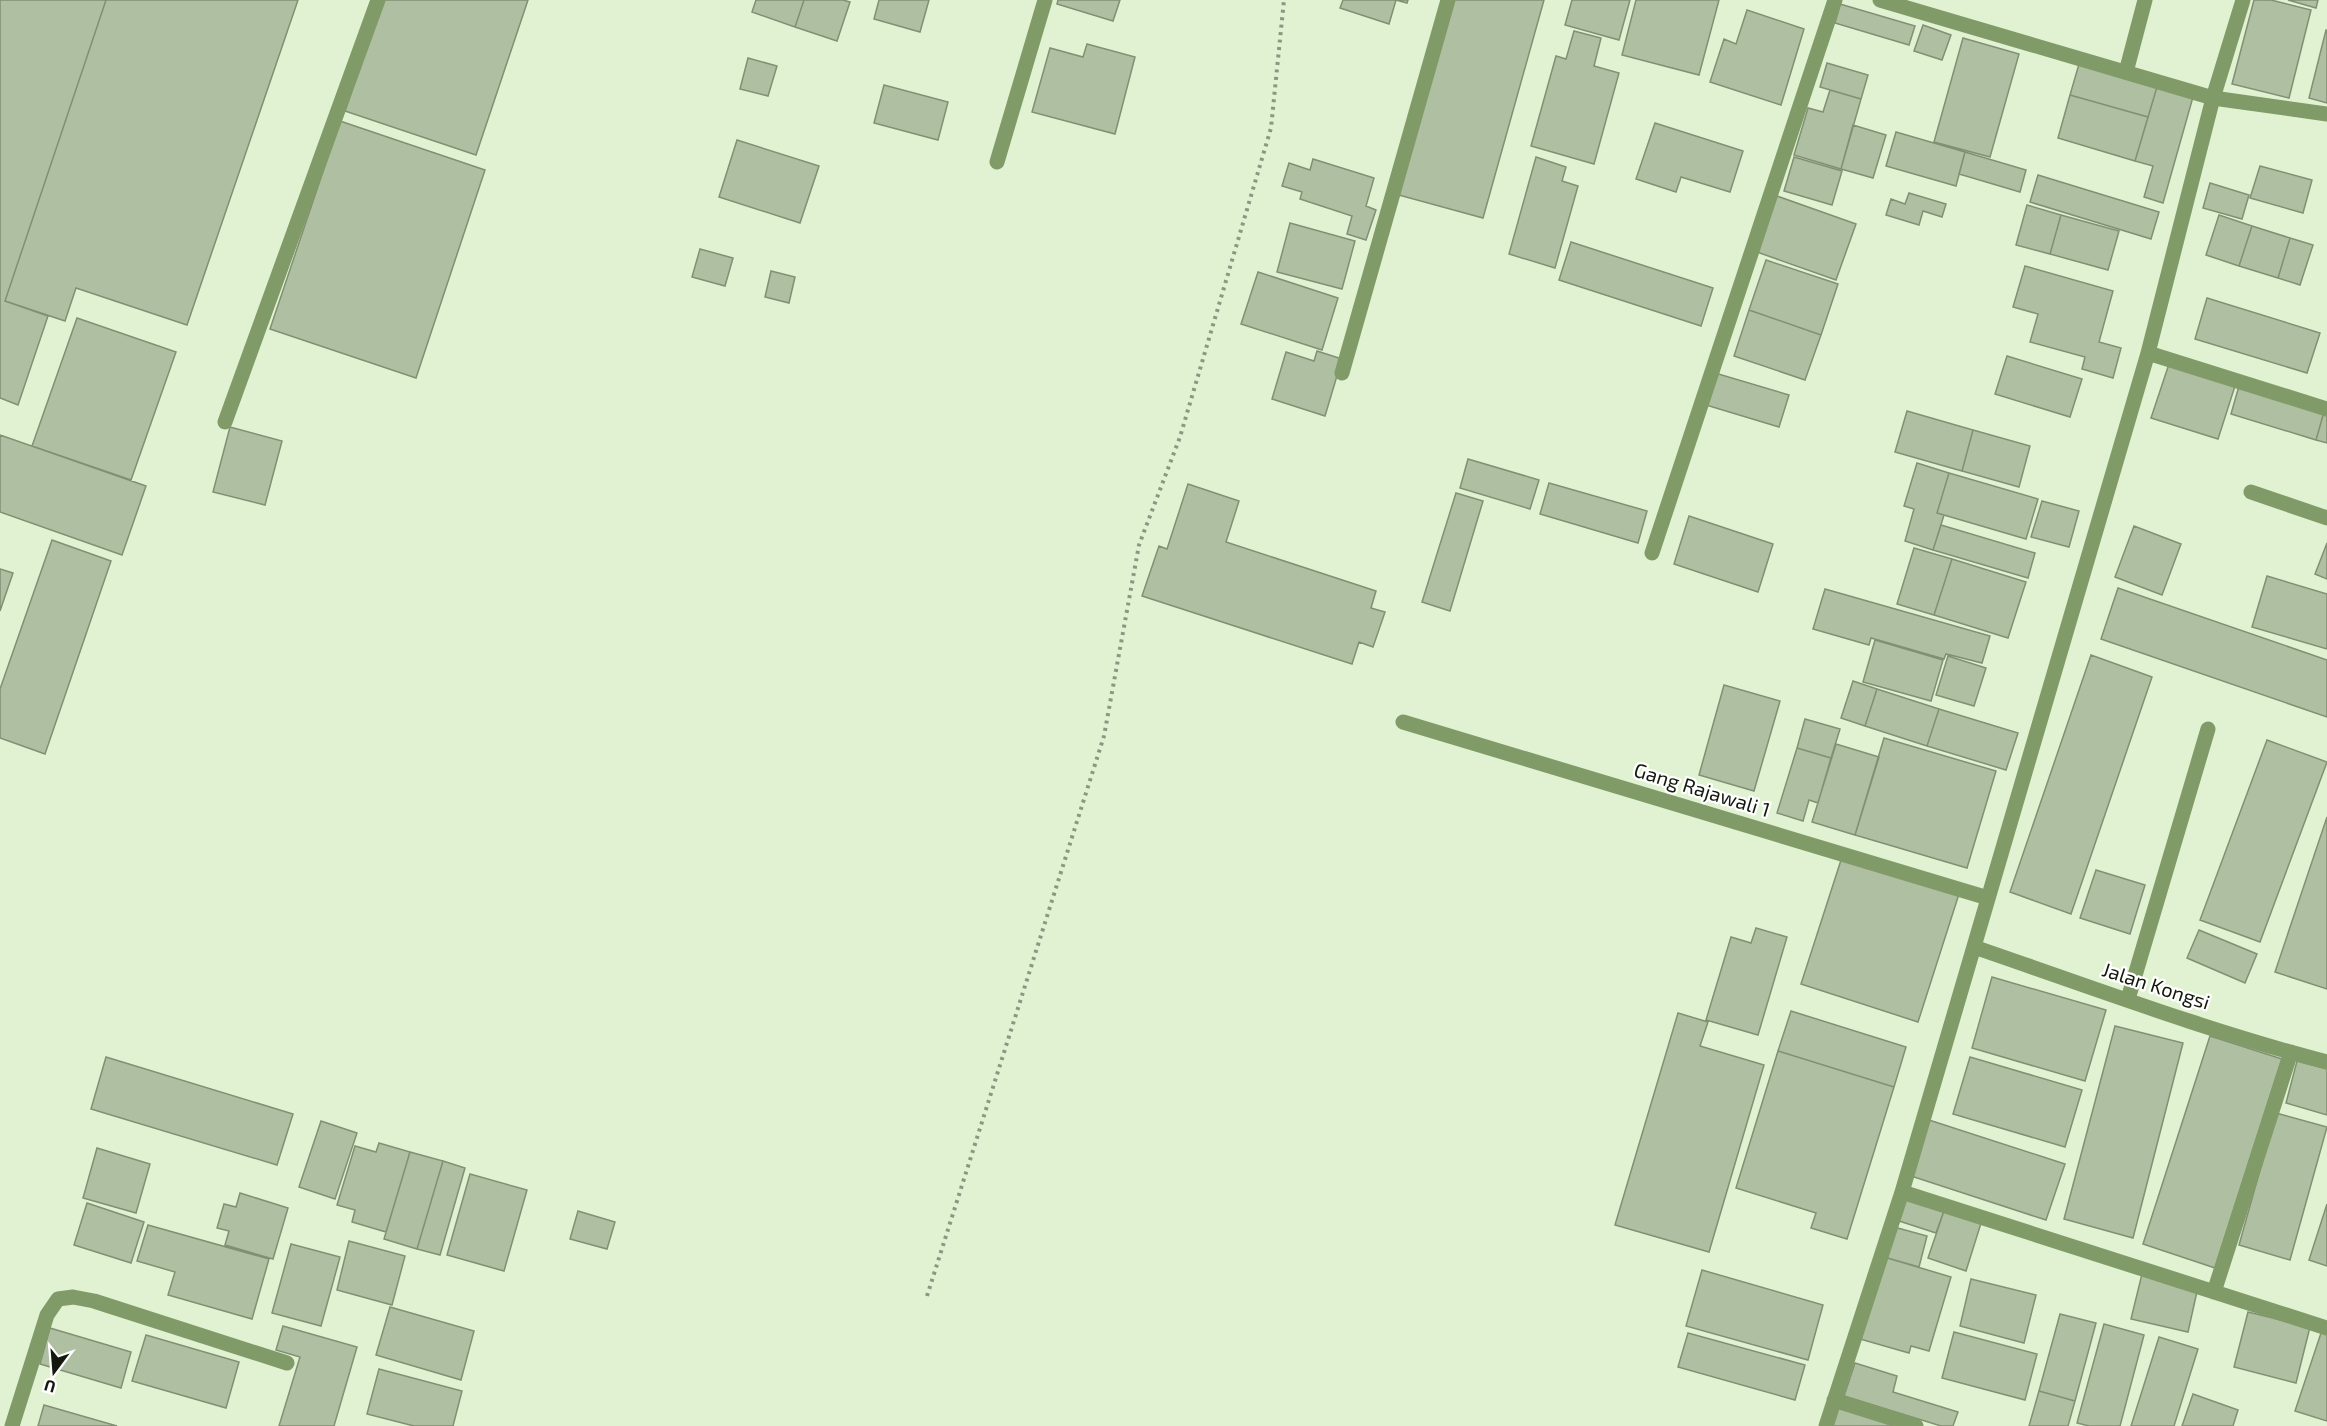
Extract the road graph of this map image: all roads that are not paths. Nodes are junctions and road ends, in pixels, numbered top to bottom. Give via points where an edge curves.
1 (378, 0) edge
2 (1045, 0) edge
3 (1448, 0) edge
4 (1835, 0) edge
5 (1880, 0) edge
6 (2145, 0) edge
7 (2242, 0) edge
8 (2126, 72) junction
9 (2213, 98) junction
10 (2327, 114) edge
11 (998, 162) dead end
12 (2148, 353) junction
13 (1342, 373) dead end
14 (2327, 409) edge
15 (225, 422) dead end
16 (2251, 492) dead end
17 (2327, 518) edge
18 (1652, 553) dead end
19 (1403, 722) dead end
20 (2208, 729) dead end
21 (1988, 898) junction
22 (1974, 947) junction
23 (2128, 999) junction
24 (2291, 1052) junction
25 (2327, 1062) edge
26 (1902, 1192) junction
27 (2214, 1292) junction
28 (2327, 1328) edge
29 (287, 1363) dead end
30 (1834, 1400) junction
31 (12, 1426) edge
32 (1826, 1426) edge
33 (1916, 1426) edge

1 - 15 street
2 - 11 street
3 - 13 street
4 - 18 street
5 - 8 street
6 - 8 street
7 - 9 street
8 - 9 street
9 - 10 street
9 - 12 street
12 - 14 street
12 - 21 street
16 - 17 street
19 - 21 street, Gang Rajawali 1
20 - 23 street
21 - 22 street
22 - 23 street, Jalan Kongsi
22 - 26 street
23 - 24 street, Jalan Kongsi
24 - 25 street, Jalan Kongsi
24 - 27 street
26 - 27 street
26 - 30 street
27 - 28 street
29 - 31 street via 94,1302 73,1297 58,1299 47,1315
30 - 32 street
30 - 33 street

